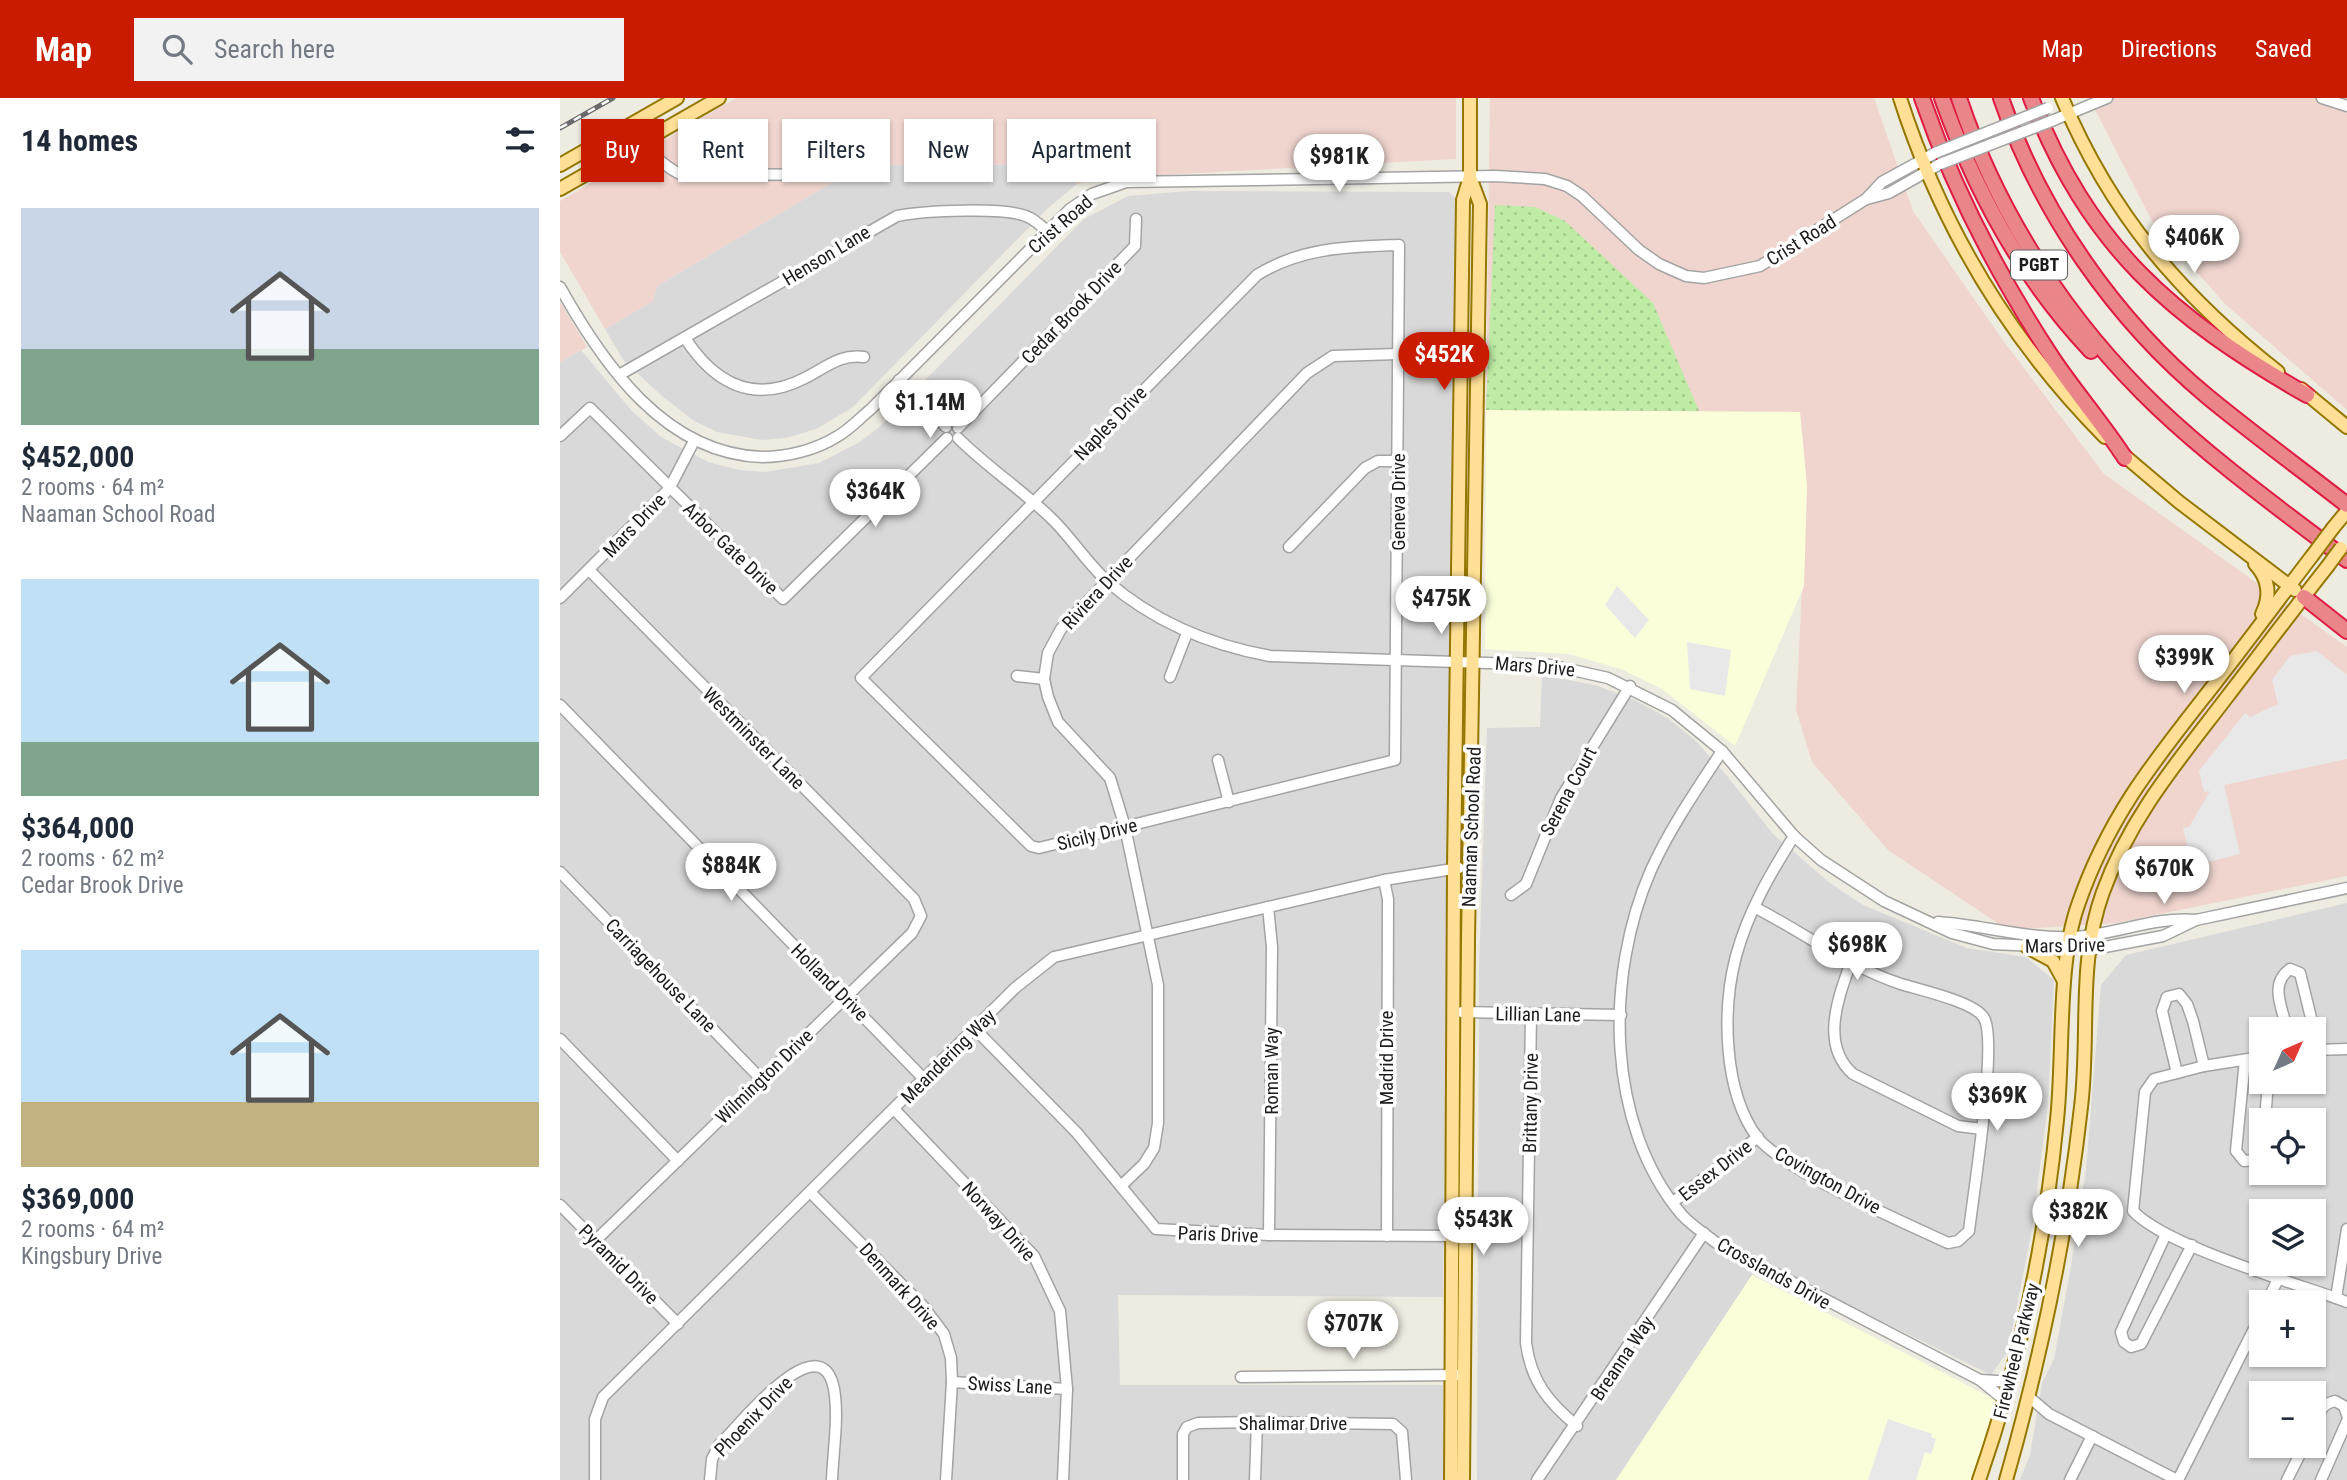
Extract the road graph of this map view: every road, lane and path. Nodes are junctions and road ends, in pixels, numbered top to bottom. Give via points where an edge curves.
1 (677, 98) edge
2 (719, 98) edge
3 (1470, 98) edge
4 (1900, 98) edge
5 (1923, 98) edge
6 (1942, 98) edge
7 (1959, 98) edge
8 (2001, 98) edge
9 (2031, 98) edge
10 (2107, 98) edge
11 (2322, 98) edge
12 (2066, 99) edge
13 (2347, 106) edge
14 (2069, 114) junction
15 (641, 119) edge
16 (664, 129) edge
17 (581, 153) edge
18 (1921, 158) junction
19 (560, 165) edge
20 (664, 165) edge
21 (1927, 171) junction
22 (782, 175) edge
23 (581, 177) edge
24 (1470, 177) junction
25 (560, 189) edge
26 (1866, 199) junction
27 (1136, 219) dead end
28 (1048, 232) junction
29 (1399, 244) joint
30 (560, 287) edge
31 (685, 338) junction
32 (1398, 354) junction
33 (864, 357) dead end
34 (619, 375) junction
35 (899, 380) junction
36 (2307, 395) junction
37 (2157, 407) junction
38 (2347, 426) edge
39 (952, 433) junction
40 (560, 436) edge
41 (694, 441) junction
42 (2125, 458) junction
43 (1398, 461) junction
44 (669, 489) junction
45 (1033, 501) junction
46 (2347, 505) edge
47 (2347, 511) edge
48 (2211, 524) junction
49 (2347, 541) edge
50 (1289, 547) dead end
51 (2347, 561) edge
52 (589, 570) junction
53 (1107, 580) junction
54 (2290, 585) junction
55 (2304, 597) junction
56 (560, 598) edge
57 (783, 599) joint
58 (2255, 631) junction
59 (2347, 631) edge
60 (1187, 633) junction
61 (1397, 660) junction
62 (1458, 661) junction
63 (1474, 662) junction
64 (1017, 676) dead end
65 (1170, 677) dead end
66 (860, 678) joint
67 (1044, 679) junction
68 (1630, 686) junction
69 (560, 705) edge
70 (1722, 751) junction
71 (1218, 760) dead end
72 (1395, 760) joint
73 (2137, 783) junction
74 (2151, 795) junction
75 (1229, 803) junction
76 (1125, 827) junction
77 (1794, 836) junction
78 (1469, 867) junction
79 (1454, 868) junction
80 (560, 872) edge
81 (1384, 880) junction
82 (2347, 888) edge
83 (1511, 895) dead end
84 (918, 906) joint
85 (1268, 907) junction
86 (1754, 908) junction
87 (1934, 922) junction
88 (1150, 936) junction
89 (2089, 942) junction
90 (2068, 943) junction
91 (2027, 947) junction
92 (1851, 962) junction
93 (2066, 985) junction
94 (845, 997) junction
95 (1454, 1012) junction
96 (1469, 1013) junction
97 (1531, 1014) junction
98 (1621, 1015) junction
99 (2284, 1017) edge
100 (2309, 1017) edge
101 (975, 1029) junction
102 (560, 1039) edge
103 (2347, 1049) edge
104 (2326, 1050) edge
105 (2249, 1059) edge
106 (2245, 1060) junction
107 (2204, 1066) junction
108 (2177, 1073) junction
109 (761, 1079) junction
110 (925, 1079) junction
111 (894, 1109) junction
112 (1982, 1129) junction
113 (1758, 1137) junction
114 (2249, 1160) edge
115 (678, 1161) junction
116 (1122, 1185) junction
117 (811, 1193) junction
118 (1673, 1202) junction
119 (560, 1205) edge
120 (2347, 1228) edge
121 (1704, 1233) junction
122 (2166, 1234) junction
123 (1269, 1235) junction
124 (1387, 1236) junction
125 (1452, 1236) junction
126 (1466, 1236) junction
127 (595, 1241) junction
128 (2192, 1245) junction
129 (2279, 1277) junction
130 (2273, 1290) edge
131 (2342, 1300) edge
132 (678, 1324) junction
133 (2249, 1339) edge
134 (1466, 1374) junction
135 (1452, 1375) junction
136 (1241, 1377) dead end
137 (1980, 1380) junction
138 (952, 1382) junction
139 (2012, 1382) junction
140 (1067, 1389) junction
141 (2029, 1397) junction
142 (2006, 1401) junction
143 (2326, 1404) edge
144 (2049, 1414) junction
145 (2347, 1415) edge
146 (2023, 1419) junction
147 (2347, 1421) edge
148 (1257, 1422) junction
149 (1577, 1426) junction
150 (2092, 1436) junction
151 (2298, 1458) edge
152 (595, 1480) edge
153 (710, 1480) edge
154 (832, 1480) edge
155 (946, 1480) edge
156 (1063, 1480) edge
157 (1183, 1480) edge
158 (1255, 1480) edge
159 (1406, 1480) edge
160 (1451, 1480) edge
161 (1464, 1480) edge
162 (1537, 1480) edge
163 (1979, 1480) edge
164 (2006, 1480) edge
165 (2070, 1480) edge
166 (2177, 1480) edge
167 (2287, 1480) edge
168 (2322, 1480) edge

1 - 15 main road
2 - 16 main road
3 - 24 main road, Naaman School Road
4 - 18 main road
5 - 42 highway via 1989,254 2055,361
6 - 37 highway via 1972,174 2029,275 2104,364 2129,389
7 - 37 highway, PGBT via 1994,184 2037,261 2088,332
8 - 46 highway, PGBT via 2022,151 2069,237 2104,288 2207,396
9 - 36 highway via 2070,184 2105,237 2152,288
10 - 14 street, Crist Road
11 - 13 street
12 - 14 main road
12 - 18 street, Crist Road, bridge
14 - 21 street, Crist Road, bridge
14 - 36 main road via 2094,166 2156,258 2230,334
17 - 19 main road
18 - 21 main road
18 - 26 street, Crist Road via 1882,182
20 - 22 street via 680,174
21 - 26 street, Crist Road via 1889,193
21 - 42 main road via 1998,308 2068,397
23 - 25 main road
24 - 26 street, Crist Road via 1524,176 1567,186 1659,264 1704,278 1760,266
24 - 28 street, Crist Road via 1125,182 1092,194
24 - 62 main road, Naaman School Road via 1464,200
24 - 63 main road, Naaman School Road via 1480,204
27 - 39 street, Cedar Brook Drive via 1135,246
28 - 31 street, Henson Lane via 1030,217 1013,212 897,216
28 - 35 street, Crist Road
29 - 32 street, Geneva Drive
29 - 45 street, Naples Drive via 1328,248 1295,256 1257,275
30 - 34 street, Crist Road via 594,344
31 - 33 street via 714,373 750,389 786,386 848,355
31 - 34 street, Henson Lane
32 - 43 street, Geneva Drive
32 - 53 street, Riviera Drive via 1323,360
34 - 41 street, Crist Road via 655,413
35 - 39 street, Mars Drive
35 - 41 street, Crist Road via 837,437 796,454 740,456
36 - 38 main road
37 - 51 highway, PGBT
39 - 45 street, Mars Drive
39 - 57 street, Cedar Brook Drive
40 - 44 street, Arbor Gate Drive via 590,408
41 - 44 street, Mars Drive
42 - 48 main road
43 - 50 street via 1378,461 1365,468
43 - 61 street, Geneva Drive
44 - 52 street, Mars Drive
44 - 57 street, Arbor Gate Drive
45 - 53 street, Mars Drive
45 - 66 street, Naples Drive
47 - 54 main road, Firewheel Parkway, bridge
48 - 54 main road
48 - 58 main road via 2265,578 2267,603
49 - 55 main road, Firewheel Parkway, bridge
52 - 56 street, Mars Drive
52 - 84 street, Westminster Lane
53 - 60 street, Mars Drive
53 - 67 street, Riviera Drive via 1061,629 1048,653
54 - 55 main road
54 - 58 main road, Firewheel Parkway
55 - 59 highway
55 - 74 main road, Firewheel Parkway
58 - 73 main road, Firewheel Parkway
60 - 61 street, Mars Drive via 1270,656
60 - 65 street
61 - 62 street, Mars Drive
61 - 72 street, Geneva Drive
62 - 63 street, Mars Drive
62 - 79 main road, Naaman School Road
63 - 68 street, Mars Drive via 1566,667
63 - 78 main road, Naaman School Road
64 - 67 street
66 - 76 street, Sicily Drive via 1031,846 1039,848
67 - 76 street via 1058,722 1110,778
68 - 70 street, Mars Drive via 1672,710
68 - 83 street, Serena Court via 1561,798 1526,884
69 - 94 street, Holland Drive
70 - 77 street, Mars Drive
70 - 98 street, Crosslands Drive via 1651,870 1633,924
71 - 75 street
72 - 75 street, Sicily Drive
73 - 74 main road
73 - 90 main road, Firewheel Parkway via 2102,842
74 - 89 main road, Firewheel Parkway via 2119,852
75 - 76 street, Sicily Drive
76 - 88 street
77 - 86 street, Covington Drive
77 - 87 street, Mars Drive via 1851,882
78 - 79 street, Meandering Way
78 - 96 main road, Naaman School Road
79 - 81 street, Meandering Way
79 - 95 main road, Naaman School Road
80 - 109 street, Carriagehouse Lane
81 - 85 street, Meandering Way
81 - 124 street, Madrid Drive via 1388,899
82 - 89 street, Mars Drive via 2196,920 2163,936
84 - 94 street, Wilmington Drive via 921,916 912,933
85 - 88 street, Meandering Way
85 - 123 street, Roman Way via 1272,947
86 - 92 street
86 - 113 street, Covington Drive via 1736,956 1728,1038 1737,1101
87 - 90 street, Mars Drive
87 - 91 street, Mars Drive via 1963,936
88 - 101 street, Meandering Way via 1055,957 1015,988
88 - 116 street via 1158,985 1158,1123 1154,1148
89 - 90 street, Mars Drive
89 - 141 main road, Firewheel Parkway via 2082,1103 2069,1206
90 - 91 street, Mars Drive
90 - 93 main road, Firewheel Parkway
91 - 93 main road via 2053,961
92 - 112 street via 1973,1008 1986,1020 1990,1038
92 - 112 street via 1834,1018 1835,1045 1843,1065 1958,1126
93 - 139 main road, Firewheel Parkway via 2046,1216
94 - 109 street, Wilmington Drive
94 - 110 street, Holland Drive
95 - 96 street, Lillian Lane
95 - 125 main road, Naaman School Road
96 - 97 street, Lillian Lane
96 - 126 main road, Naaman School Road
97 - 98 street, Lillian Lane
97 - 149 street, Brittany Drive via 1528,1363 1553,1407
98 - 118 street, Crosslands Drive via 1634,1129
99 - 100 street via 2277,985 2290,969 2300,973
101 - 110 street, Meandering Way
101 - 116 street, Paris Drive
102 - 115 street
103 - 104 street
105 - 106 street
106 - 107 street
106 - 114 street via 2236,1152
107 - 108 street
107 - 108 street via 2187,1004 2179,995 2167,997 2162,1011
108 - 122 street via 2154,1079 2145,1092 2133,1211
109 - 115 street, Wilmington Drive
110 - 111 street, Meandering Way
111 - 117 street, Meandering Way
111 - 140 street, Norway Drive via 1034,1256 1060,1311
112 - 113 street, Covington Drive via 1969,1231 1964,1238 1948,1243 1789,1163
113 - 118 street, Essex Drive
115 - 127 street, Wilmington Drive
116 - 123 street, Paris Drive via 1156,1229
117 - 132 street, Meandering Way
117 - 138 street, Denmark Drive via 923,1306 944,1335
118 - 121 street, Crosslands Drive
119 - 127 street, Pyramid Drive
120 - 131 street
121 - 137 street, Crosslands Drive via 1805,1291
121 - 149 street, Breanna Way
122 - 128 street
122 - 128 street via 2121,1332 2123,1342 2131,1347 2141,1344
123 - 124 street, Paris Drive
124 - 125 street, Paris Drive
125 - 126 street, Paris Drive
125 - 135 main road, Naaman School Road
126 - 134 main road, Naaman School Road
127 - 132 street, Pyramid Drive
128 - 129 street
129 - 130 street
129 - 131 street
132 - 152 street, Meandering Way via 598,1406
133 - 166 street
134 - 135 street
134 - 161 main road, Naaman School Road
135 - 136 street
135 - 160 main road, Naaman School Road
137 - 139 street, Crosslands Drive
137 - 142 street, Crosslands Drive
138 - 140 street, Swiss Lane
138 - 155 street, Denmark Drive
139 - 142 main road, Firewheel Parkway
140 - 156 street, Norway Drive
141 - 144 street
141 - 146 main road, Firewheel Parkway
142 - 163 main road, Firewheel Parkway
143 - 145 street via 2344,1406
144 - 146 street via 2029,1413
144 - 150 street
146 - 164 main road, Firewheel Parkway
147 - 168 street
148 - 157 street, Shalimar Drive via 1187,1427
148 - 158 street
148 - 159 street, Shalimar Drive via 1393,1424 1402,1432
149 - 162 street, Breanna Way
150 - 165 street
150 - 166 street
151 - 167 street
153 - 154 street, Phoenix Drive via 719,1445 786,1378 814,1363 830,1375 834,1391

